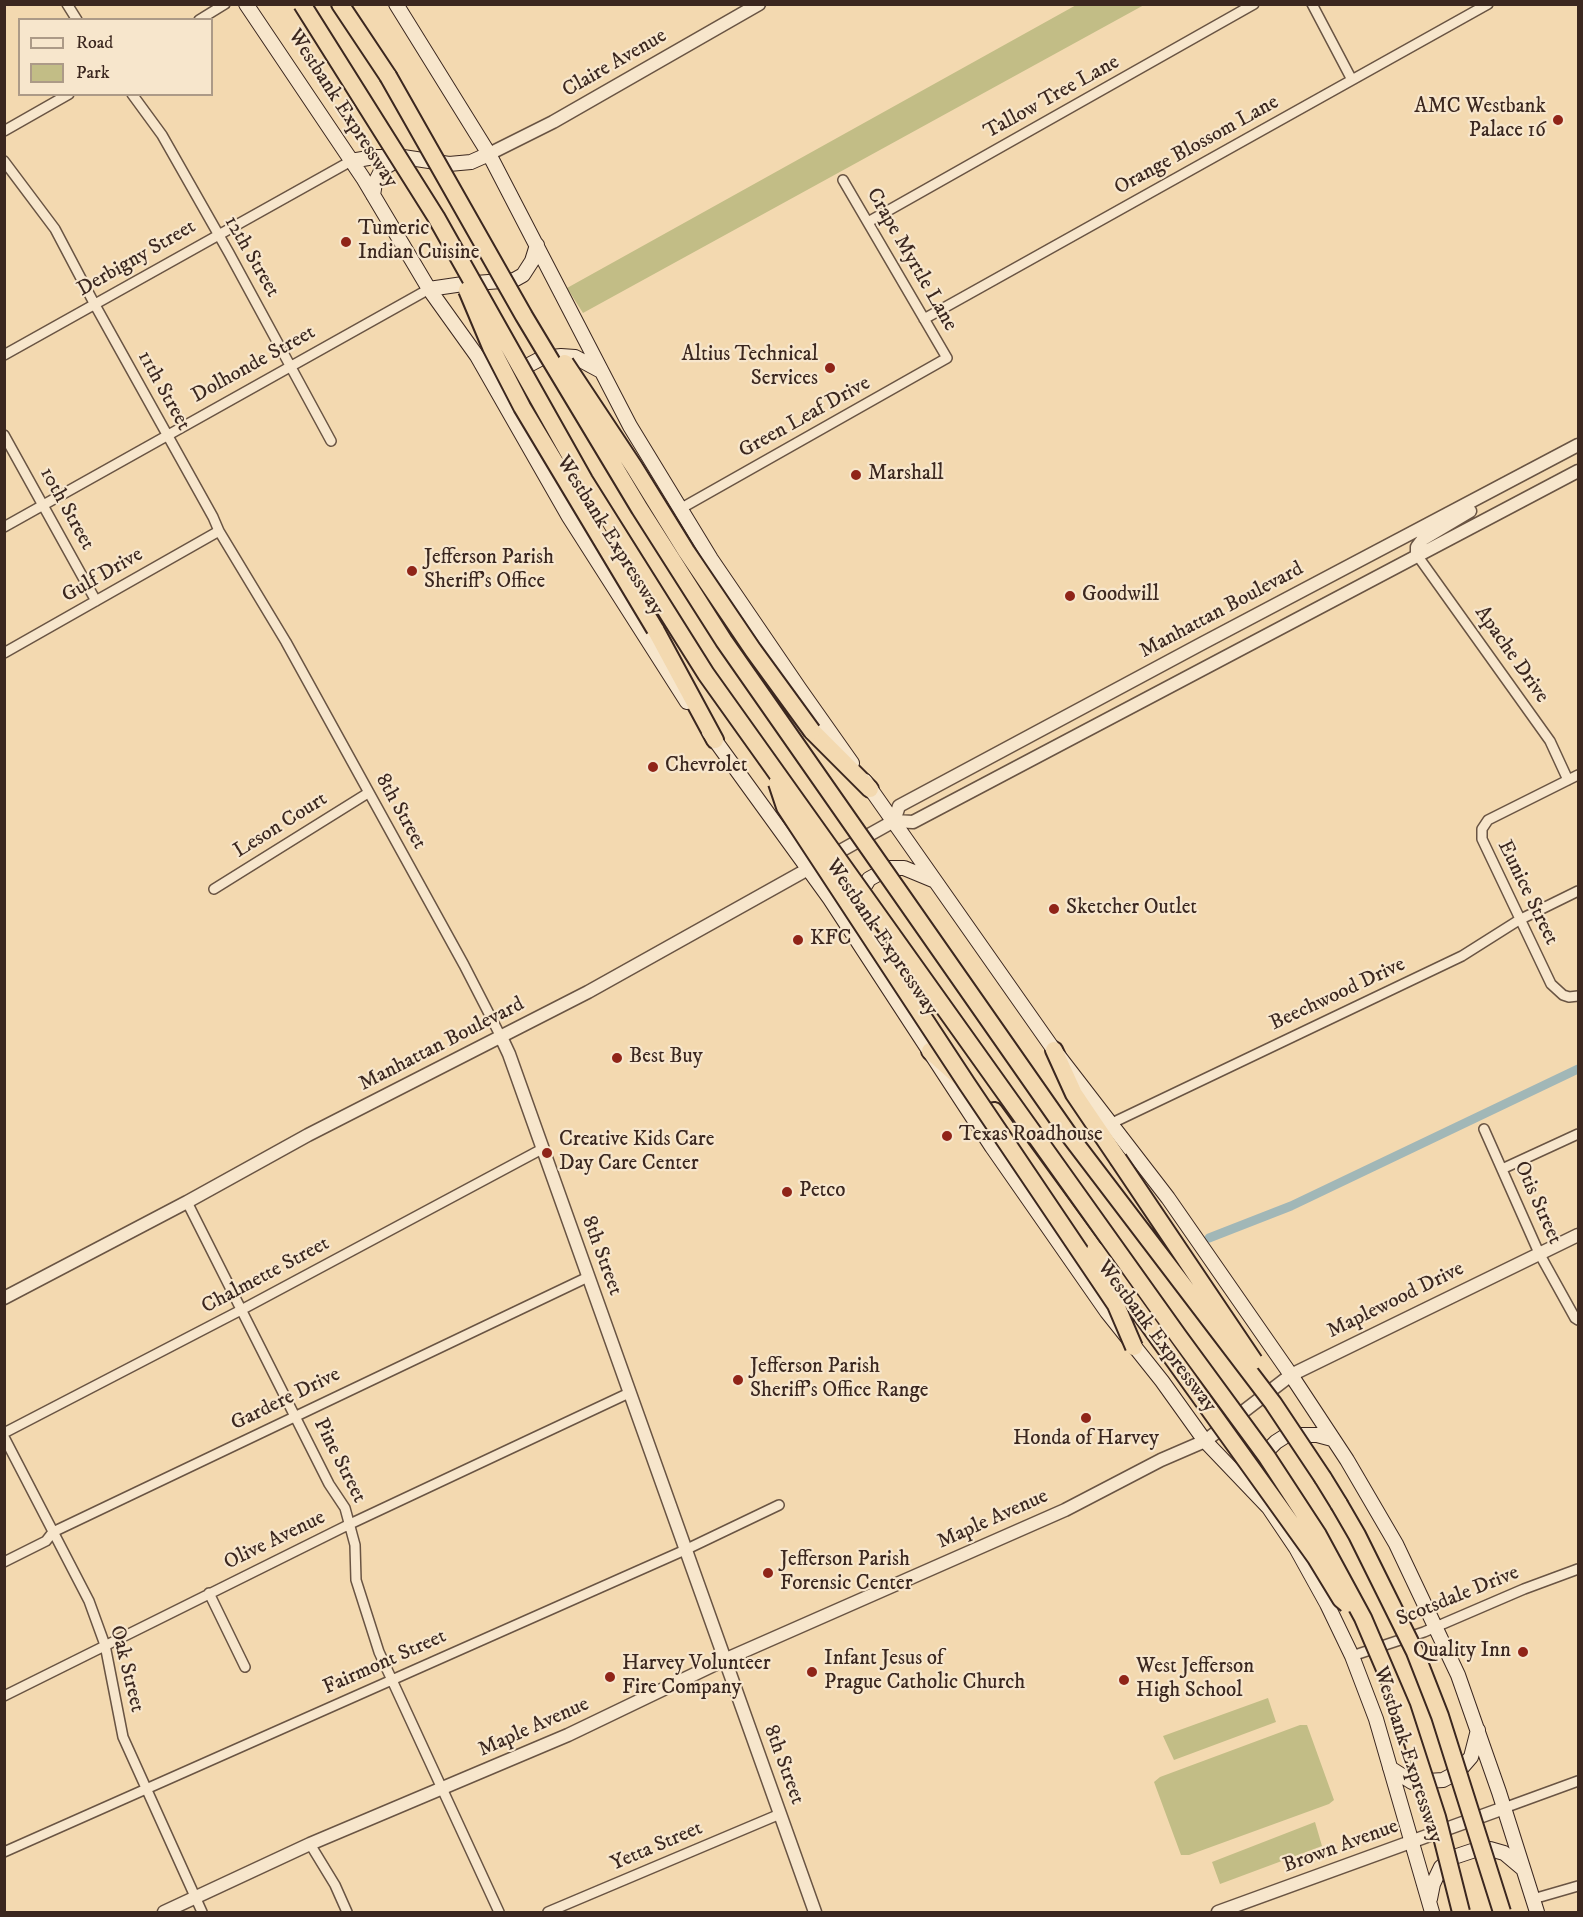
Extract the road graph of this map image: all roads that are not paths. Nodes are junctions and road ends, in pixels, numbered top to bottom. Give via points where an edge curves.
1 (67, 4) edge
2 (225, 4) edge
3 (246, 4) edge
4 (302, 4) edge
5 (340, 4) edge
6 (350, 4) edge
7 (396, 4) edge
8 (759, 4) edge
9 (1254, 4) edge
10 (1312, 4) edge
11 (1488, 4) edge
12 (76, 18) edge
13 (202, 18) edge
14 (388, 76) junction
15 (1352, 80) junction
16 (65, 96) edge
17 (133, 96) edge
18 (4, 131) edge
19 (489, 154) junction
20 (403, 157) junction
21 (4, 161) edge
22 (351, 161) junction
23 (843, 180) dead end
24 (373, 195) junction
25 (436, 217) junction
26 (868, 222) junction
27 (217, 234) junction
28 (537, 245) junction
29 (429, 289) junction
30 (95, 305) junction
31 (525, 316) junction
32 (924, 319) junction
33 (4, 355) edge
34 (947, 358) joint
35 (290, 365) junction
36 (601, 371) junction
37 (513, 418) junction
38 (4, 435) edge
39 (166, 435) junction
40 (331, 441) dead end
41 (1578, 445) edge
42 (1578, 462) edge
43 (1578, 471) edge
44 (1529, 497) junction
45 (1476, 500) junction
46 (43, 505) junction
47 (680, 509) junction
48 (4, 527) edge
49 (219, 531) junction
50 (1417, 555) junction
51 (1358, 562) junction
52 (96, 601) junction
53 (1297, 619) junction
54 (286, 642) joint
55 (4, 653) edge
56 (715, 740) junction
57 (1009, 748) junction
58 (772, 767) junction
59 (1578, 775) edge
60 (1568, 780) junction
61 (979, 787) junction
62 (870, 789) junction
63 (368, 793) junction
64 (894, 821) junction
65 (808, 870) junction
66 (933, 880) junction
67 (214, 889) dead end
68 (1578, 891) edge
69 (1519, 920) junction
70 (850, 929) junction
71 (1578, 996) edge
72 (501, 1037) junction
73 (1054, 1050) joint
74 (930, 1051) junction
75 (1104, 1127) junction
76 (1484, 1129) dead end
77 (1578, 1134) edge
78 (542, 1149) junction
79 (1502, 1168) junction
80 (187, 1202) junction
81 (1578, 1235) edge
82 (1539, 1253) junction
83 (588, 1277) junction
84 (4, 1298) edge
85 (243, 1309) junction
86 (1578, 1320) edge
87 (1134, 1347) junction
88 (1291, 1375) junction
89 (629, 1392) junction
90 (1239, 1414) joint
91 (295, 1415) junction
92 (4, 1435) edge
93 (1332, 1439) junction
94 (1205, 1440) junction
95 (1323, 1478) junction
96 (1259, 1498) junction
97 (779, 1505) dead end
98 (350, 1524) junction
99 (53, 1532) junction
100 (685, 1550) junction
101 (4, 1562) edge
102 (1578, 1569) edge
103 (209, 1593) junction
104 (1363, 1618) junction
105 (1435, 1627) junction
106 (105, 1645) junction
107 (1352, 1656) junction
108 (724, 1660) junction
109 (245, 1667) dead end
110 (392, 1680) junction
111 (4, 1696) edge
112 (1478, 1730) junction
113 (1390, 1768) junction
114 (1578, 1781) edge
115 (148, 1790) junction
116 (441, 1790) junction
117 (1504, 1808) junction
118 (780, 1814) junction
119 (1411, 1842) junction
120 (310, 1844) junction
121 (4, 1852) edge
122 (1524, 1870) junction
123 (1578, 1886) edge
124 (196, 1897) junction
125 (1533, 1899) junction
126 (1431, 1907) edge
127 (164, 1912) edge
128 (202, 1912) edge
129 (347, 1912) edge
130 (499, 1912) edge
131 (548, 1912) edge
132 (815, 1912) edge
133 (1218, 1912) edge
134 (1461, 1912) edge
135 (1502, 1912) edge
136 (1537, 1912) edge

1 - 12 street
2 - 13 street
3 - 22 main road, Westbank Expressway
4 - 25 highway, Westbank Expressway, bridge
5 - 14 highway, Westbank Expressway
6 - 14 highway
7 - 19 main road
8 - 19 street, Claire Avenue via 553,122
9 - 26 street, Tallow Tree Lane
10 - 15 street
11 - 15 street, Orange Blossom Lane
14 - 31 highway, Westbank Expressway, bridge
15 - 32 street, Orange Blossom Lane
16 - 18 street
17 - 27 street, 12th Street via 162,135
19 - 20 main road via 471,162 449,164
19 - 28 main road
20 - 22 main road
20 - 24 main road via 382,169
21 - 30 street, 11th Street via 55,230
22 - 24 main road, Westbank Expressway
22 - 27 street, Derbigny Street
23 - 26 street, Crape Myrtle Lane
24 - 29 main road, Westbank Expressway
25 - 56 highway, bridge via 491,347 522,407 655,629
25 - 58 highway, Westbank Expressway, bridge via 584,480 705,674
26 - 32 street, Crape Myrtle Lane
27 - 30 street, Derbigny Street
27 - 35 street, 12th Street
28 - 29 main road via 523,275 514,280
28 - 36 main road
29 - 35 street, Dolhonde Street
29 - 37 main road, Westbank Expressway via 477,356
30 - 33 street, Derbigny Street
30 - 39 street, 11th Street
31 - 62 highway, bridge via 543,332 686,551 812,731
31 - 95 highway, Westbank Expressway, bridge via 724,641 1069,1135 1273,1403
32 - 34 street, Crape Myrtle Lane
34 - 47 street, Green Leaf Drive
35 - 39 street, Dolhonde Street
35 - 40 street, 12th Street
36 - 37 main road via 575,357 561,356 542,358 523,368 512,392
36 - 47 main road
37 - 56 main road, Westbank Expressway via 585,542
38 - 46 street, 10th Street
39 - 46 street, Dolhonde Street
39 - 49 street, 11th Street
41 - 45 street, Manhattan Boulevard
42 - 44 street via 1532,489
43 - 44 street, Manhattan Boulevard
44 - 50 street, Manhattan Boulevard
45 - 50 street via 1470,511 1423,539
45 - 51 street, Manhattan Boulevard
46 - 48 street, Dolhonde Street
46 - 52 street, 10th Street
47 - 62 main road
49 - 52 street, Gulf Drive
49 - 54 street, 11th Street
50 - 53 street, Manhattan Boulevard
50 - 60 street, Apache Drive via 1550,741
51 - 53 street via 1355,580 1310,605
51 - 57 street, Manhattan Boulevard
52 - 55 street, Gulf Drive
53 - 61 street, Manhattan Boulevard
54 - 63 street, 8th Street
56 - 65 main road, Westbank Expressway
57 - 61 street via 1002,765 981,777
57 - 64 street, Manhattan Boulevard via 899,806
58 - 87 highway, bridge via 784,807 1116,1305
58 - 104 highway, Westbank Expressway, bridge via 1267,1457 1318,1535
59 - 60 street
60 - 69 street, Eunice Street via 1484,825 1484,844
61 - 64 street, Manhattan Boulevard via 912,822
62 - 64 main road
63 - 67 street, Leson Court
63 - 72 street, 8th Street
64 - 65 street, Manhattan Boulevard
64 - 66 main road
65 - 70 main road, Westbank Expressway
65 - 72 street, Manhattan Boulevard
66 - 70 main road via 898,867 875,874 859,894
66 - 73 main road
68 - 69 street, Beechwood Drive
69 - 71 street, Eunice Street via 1551,984 1563,995
69 - 75 street, Beechwood Drive via 1462,956
70 - 74 main road, Westbank Expressway
72 - 78 street, 8th Street
72 - 80 street, Manhattan Boulevard via 308,1135
73 - 75 highway via 1074,1094
74 - 87 main road, Westbank Expressway via 1075,1268
74 - 104 highway, bridge via 989,1104 1316,1558 1341,1599
75 - 88 main road via 1168,1198
75 - 95 highway, bridge via 1300,1430
76 - 79 street, Otis Street
77 - 79 street
78 - 83 street, 8th Street
78 - 85 street, Chalmette Street
79 - 82 street, Otis Street
80 - 84 street, Manhattan Boulevard
80 - 85 street, Pine Street
81 - 82 street, Maplewood Drive
82 - 86 street, Otis Street
82 - 88 street, Maplewood Drive
83 - 89 street, 8th Street
83 - 91 street, Gardere Drive
85 - 91 street, Pine Street
85 - 92 street, Chalmette Street
87 - 94 main road, Westbank Expressway
88 - 90 street, Maplewood Drive
88 - 93 main road
89 - 98 street, Olive Avenue
89 - 100 street, 8th Street
90 - 94 street, Maple Avenue
91 - 98 street, Pine Street
91 - 99 street, Gardere Drive
92 - 99 street, Oak Street
93 - 96 main road via 1287,1435 1276,1442 1261,1457 1257,1471
93 - 105 main road via 1396,1544
94 - 96 main road, Westbank Expressway
94 - 108 street, Maple Avenue via 1065,1510
95 - 135 highway, Westbank Expressway, bridge via 1357,1535 1415,1652 1440,1716
96 - 107 main road, Westbank Expressway via 1296,1548
97 - 100 street, Fairmont Street
98 - 103 street, Olive Avenue
98 - 110 street, Pine Street via 356,1580
99 - 101 street, Gardere Drive via 46,1541
99 - 106 street, Oak Street via 89,1601
100 - 108 street, 8th Street
100 - 110 street, Fairmont Street
102 - 105 street, Scotsdale Drive
103 - 106 street, Olive Avenue
103 - 109 street
104 - 134 highway, Westbank Expressway, bridge via 1417,1750
105 - 107 street, Scotsdale Drive
105 - 112 main road
106 - 111 street, Olive Avenue
106 - 115 street, Oak Street via 123,1737
107 - 113 main road, Westbank Expressway
108 - 116 street, Maple Avenue via 568,1735
108 - 118 street, 8th Street
110 - 115 street, Fairmont Street
110 - 116 street, Pine Street
112 - 113 main road via 1471,1757 1458,1772 1443,1780 1412,1782
112 - 117 main road
113 - 119 main road, Westbank Expressway
114 - 117 street, Brown Avenue
115 - 121 street, Fairmont Street
115 - 124 street, Oak Street
116 - 120 street, Maple Avenue
116 - 130 street, Pine Street
117 - 119 street, Brown Avenue
117 - 122 main road
118 - 131 street, Yetta Street
118 - 132 street, 8th Street
119 - 126 main road, Westbank Expressway
119 - 133 street, Brown Avenue
120 - 124 street, Maple Avenue
120 - 129 street
122 - 125 main road
122 - 126 main road via 1504,1854 1490,1849 1454,1857 1443,1864 1435,1878
123 - 125 street
124 - 127 street, Maple Avenue
124 - 128 street, Oak Street
125 - 136 main road

